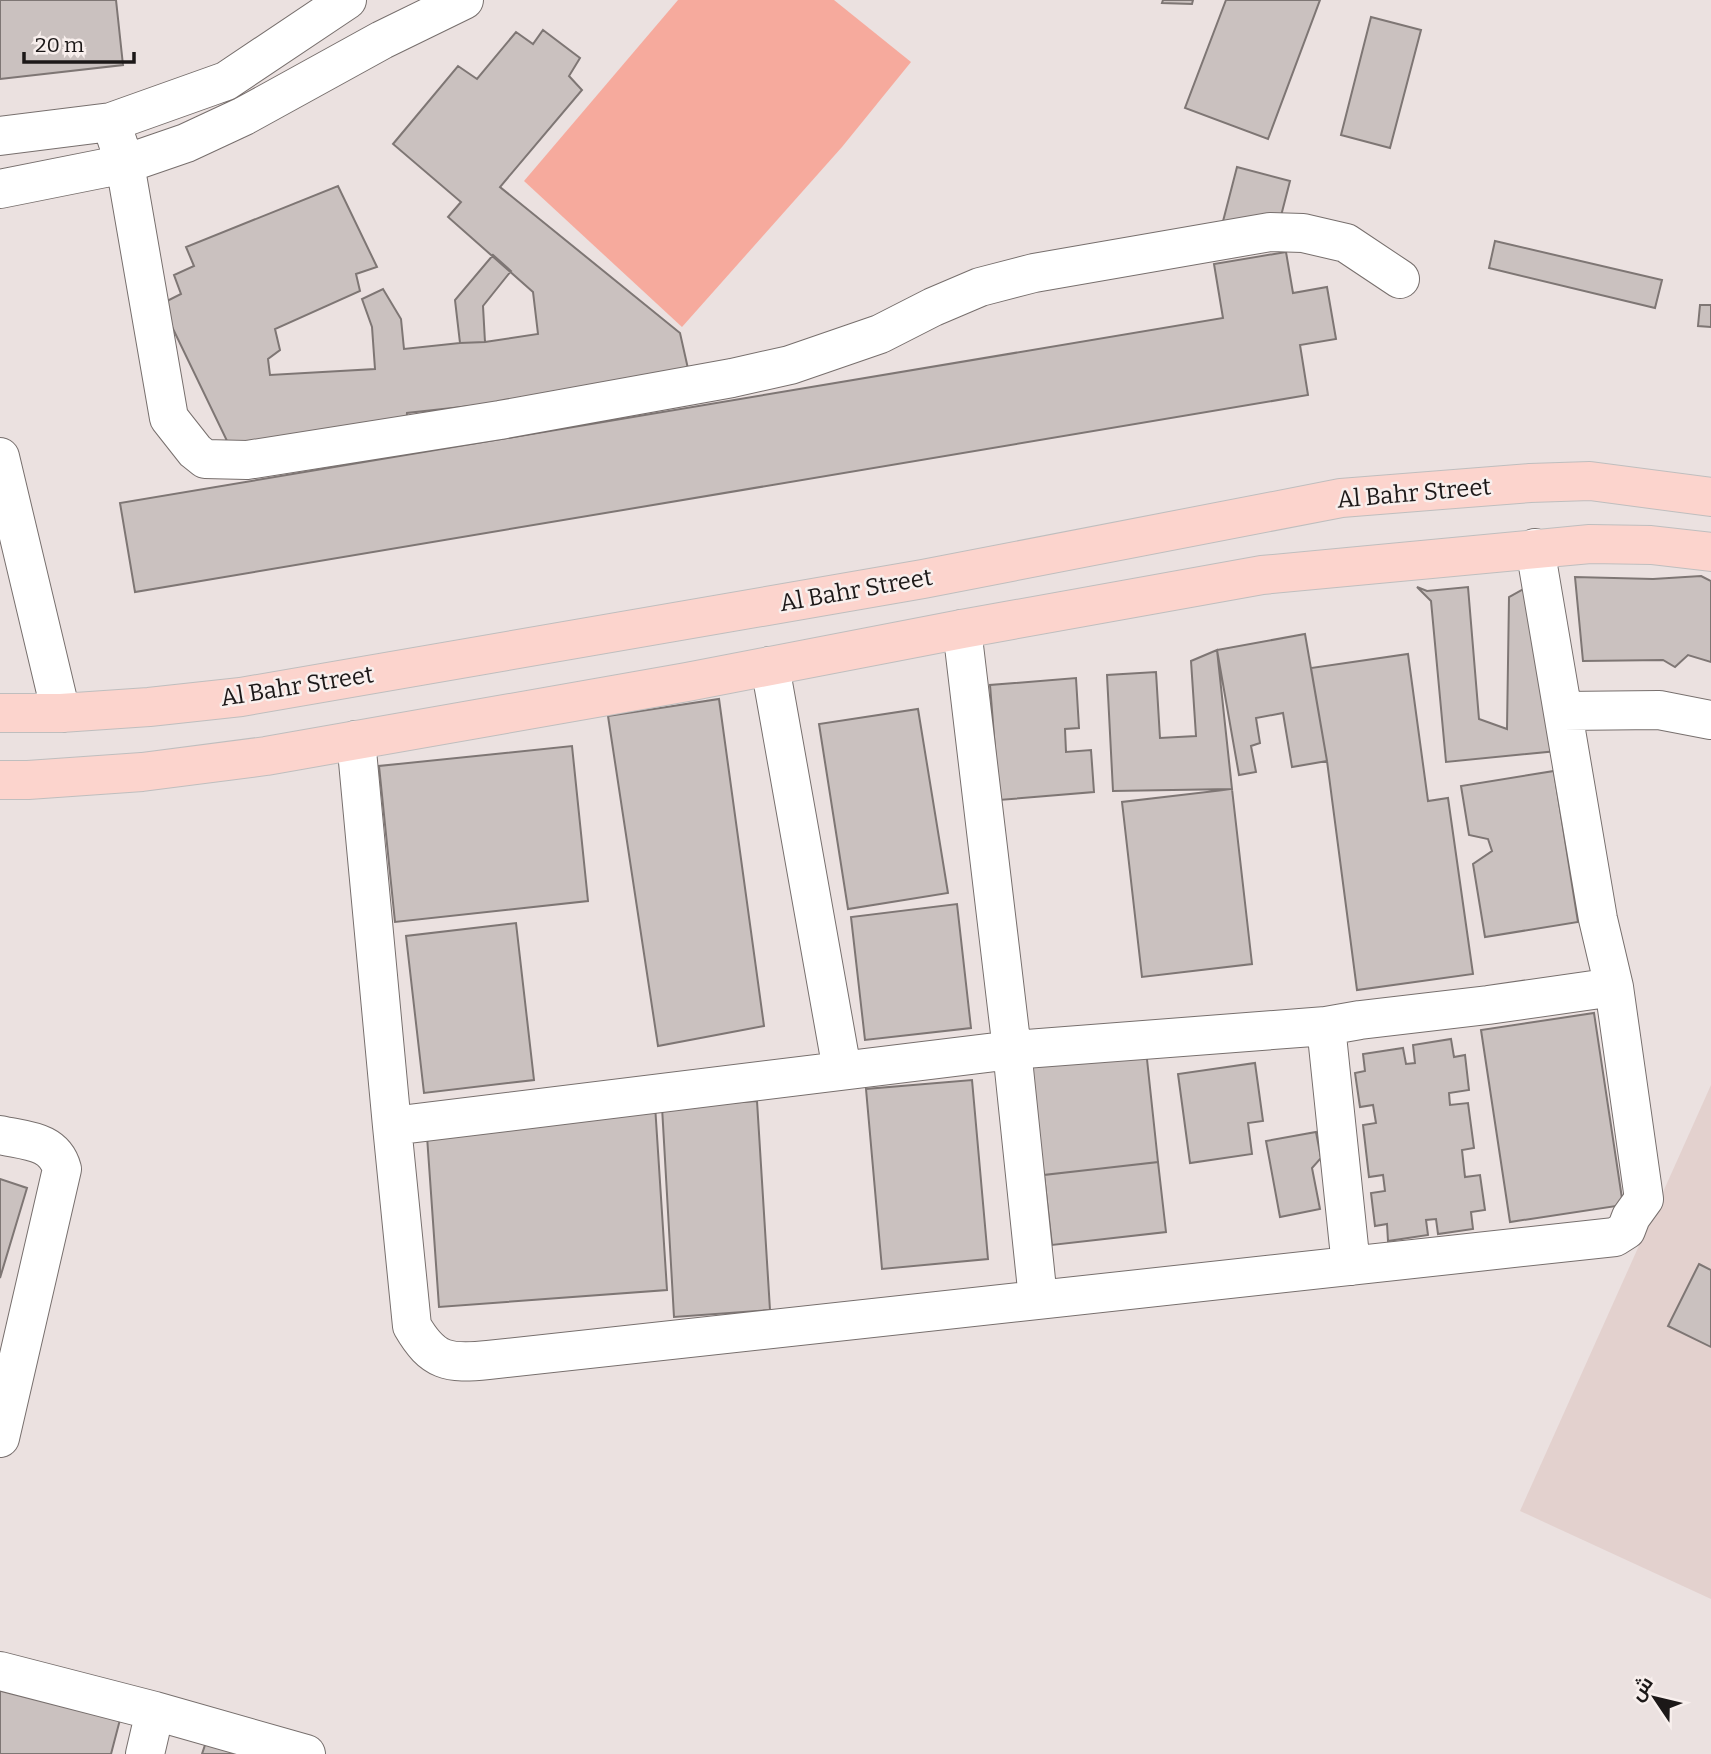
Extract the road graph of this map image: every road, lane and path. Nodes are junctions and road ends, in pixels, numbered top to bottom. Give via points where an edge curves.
1 (347, 0) edge
2 (464, 0) edge
3 (226, 81) junction
4 (244, 116) junction
5 (111, 122) junction
6 (0, 136) edge
7 (125, 164) junction
8 (0, 189) edge
9 (1400, 279) dead end
10 (0, 457) edge
11 (1711, 498) edge
12 (1535, 548) junction
13 (1711, 552) edge
14 (670, 623) junction
15 (962, 629) junction
16 (567, 639) junction
17 (770, 666) junction
18 (687, 682) junction
19 (579, 700) junction
20 (1563, 711) junction
21 (0, 713) edge
22 (61, 713) junction
23 (1711, 720) edge
24 (356, 740) junction
25 (0, 780) edge
26 (1614, 987) junction
27 (1326, 1026) junction
28 (1012, 1050) junction
29 (842, 1070) junction
30 (391, 1126) junction
31 (0, 1135) edge
32 (1351, 1266) junction
33 (1038, 1299) junction
34 (0, 1438) edge
35 (0, 1671) edge
36 (155, 1712) junction
37 (145, 1754) edge
38 (306, 1754) edge

1 - 3 street
2 - 4 street
3 - 4 street
3 - 5 street
4 - 7 street
5 - 6 street
5 - 7 street
7 - 8 street
7 - 9 street via 169,418 205,459 247,460 732,378 790,365 880,334 980,287 1034,273 1270,232 1303,233 1346,243
10 - 22 street
11 - 14 main road, Al Bahr Street via 1590,481 1341,498
12 - 13 main road via 1651,545
12 - 15 main road via 1262,575
12 - 20 street
14 - 16 main road, Al Bahr Street
14 - 18 main road
15 - 17 main road
15 - 28 street
16 - 19 main road
16 - 22 main road, Al Bahr Street via 241,697
17 - 18 main road
17 - 29 street
18 - 19 main road
19 - 24 main road
20 - 23 street via 1659,710
20 - 26 street
21 - 22 main road, Al Bahr Street
24 - 25 main road via 142,772
24 - 30 street
26 - 27 street
26 - 32 street via 1644,1199 1626,1230 1615,1237
27 - 28 street
27 - 32 street
28 - 29 street
28 - 33 street
29 - 30 street
30 - 33 street via 412,1326 422,1344 449,1360 502,1359
31 - 34 street via 46,1146 60,1159 62,1169
32 - 33 street
35 - 36 street
36 - 37 street
36 - 38 street

